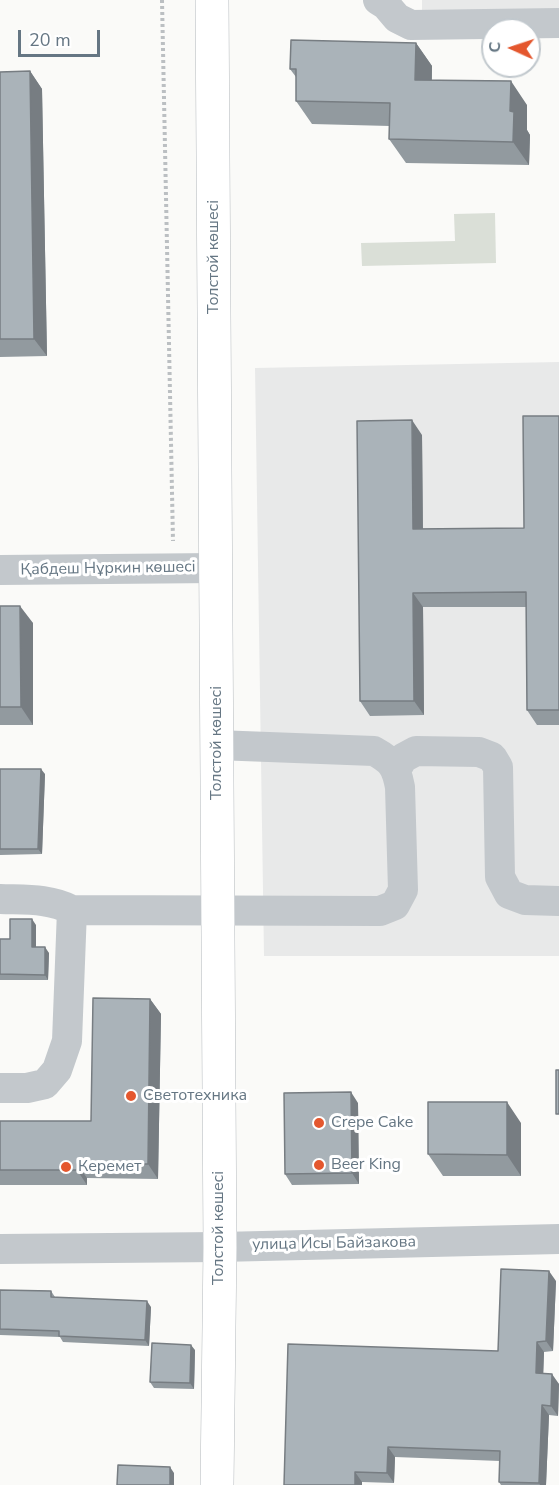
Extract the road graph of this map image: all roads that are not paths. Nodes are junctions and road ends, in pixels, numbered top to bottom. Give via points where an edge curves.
1 (212, 0) edge
2 (383, 2) edge
3 (559, 23) edge
4 (216, 568) junction
5 (0, 570) edge
6 (216, 745) junction
7 (396, 770) junction
8 (0, 899) edge
9 (559, 902) edge
10 (72, 910) junction
11 (218, 910) junction
12 (0, 1088) edge
13 (559, 1239) edge
14 (220, 1247) junction
15 (0, 1249) edge
16 (217, 1485) edge

1 - 4 main road, Толстой көшесі
2 - 3 street via 396,18 411,25
4 - 5 street, Қабдеш Нұркин көшесі
4 - 6 main road, Толстой көшесі
6 - 7 street via 374,751 387,758
6 - 11 main road, Толстой көшесі
7 - 9 street via 403,758 416,751 479,752 492,757 498,767 500,877 509,894 525,900
7 - 11 street via 400,786 403,890 395,905 380,911
8 - 10 street via 45,900
10 - 11 street
10 - 12 street via 67,1041 57,1070 45,1084
11 - 14 main road, Толстой көшесі
13 - 14 street, улица Исы Байзакова
14 - 15 street, улица Исы Байзакова
14 - 16 main road, Толстой көшесі

